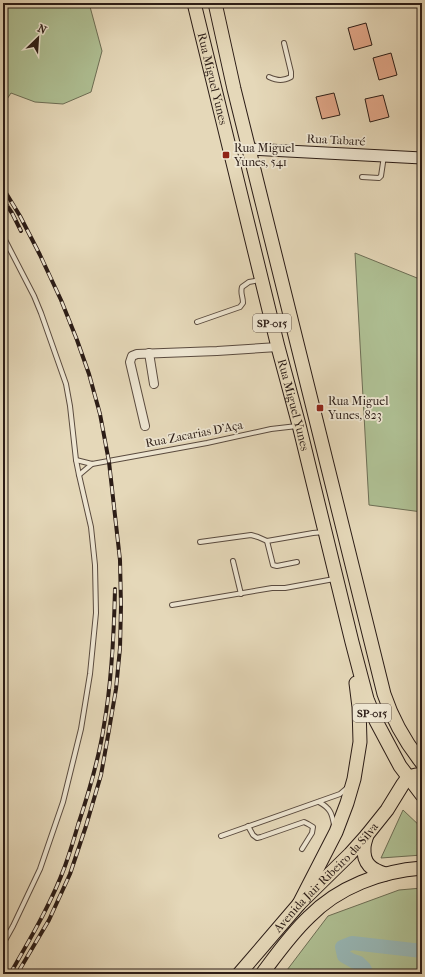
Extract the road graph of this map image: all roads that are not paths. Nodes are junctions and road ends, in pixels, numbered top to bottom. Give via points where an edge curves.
1 (194, 3) edge
2 (215, 3) edge
3 (284, 44) dead end
4 (269, 77) dead end
5 (248, 149) junction
6 (384, 156) junction
7 (422, 158) edge
8 (362, 177) dead end
9 (3, 236) edge
10 (262, 280) junction
11 (197, 322) dead end
12 (278, 347) junction
13 (149, 353) junction
14 (282, 362) junction
15 (154, 384) dead end
16 (308, 389) junction
17 (145, 426) dead end
18 (299, 426) junction
19 (322, 446) junction
20 (76, 460) junction
21 (92, 464) junction
22 (79, 475) junction
23 (325, 532) junction
24 (267, 541) junction
25 (200, 542) dead end
26 (233, 561) dead end
27 (297, 562) dead end
28 (336, 578) junction
29 (241, 594) junction
30 (172, 605) dead end
31 (352, 642) junction
32 (422, 763) edge
33 (422, 776) edge
34 (408, 777) junction
35 (354, 779) junction
36 (422, 794) edge
37 (319, 802) junction
38 (248, 826) junction
39 (336, 832) junction
40 (367, 835) junction
41 (221, 836) dead end
42 (302, 849) dead end
43 (422, 868) edge
44 (386, 874) junction
45 (299, 904) junction
46 (3, 944) edge
47 (239, 974) edge
48 (262, 974) edge

1 - 10 main road, Rua Miguel Yunes / SP-015
2 - 5 main road, Rua Miguel Yunes / SP-015
3 - 4 lane via 291,77 276,80
5 - 6 street, Rua Tabaré
5 - 16 main road, Rua Miguel Yunes / SP-015
6 - 7 street, Rua Tabaré
6 - 8 lane via 379,178
9 - 20 lane via 34,296 66,384
10 - 11 lane via 249,282 242,287 240,292 244,303 240,307
10 - 12 main road, Rua Miguel Yunes / SP-015
12 - 13 street
12 - 14 main road, Rua Miguel Yunes / SP-015
13 - 15 street
13 - 17 street via 132,356 130,362
14 - 16 main road via 288,366 298,386
14 - 18 main road, Rua Miguel Yunes / SP-015
16 - 19 main road, Rua Miguel Yunes / SP-015
18 - 19 main road via 304,425 312,429
18 - 21 lane, Rua Zacarias D'Aça via 271,429
18 - 23 main road, Rua Miguel Yunes / SP-015
19 - 32 main road, Rua Miguel Yunes / SP-015 via 384,694 390,712
20 - 21 lane
20 - 22 lane
21 - 22 lane
22 - 46 lane via 91,527 95,565 96,613 84,714 63,802 40,869
23 - 24 lane
23 - 28 main road, Rua Miguel Yunes / SP-015
24 - 25 lane via 251,535
24 - 27 lane via 273,565
26 - 29 lane
28 - 29 lane
28 - 31 main road, Rua Miguel Yunes / SP-015
29 - 30 lane
31 - 34 main road, Rua Miguel Yunes / SP-015 via 367,699 376,722
31 - 35 main road via 360,734
33 - 34 main road
34 - 36 main road, Rua Miguel Yunes / SP-015
34 - 40 main road, Avenida Jair Ribeiro da Silva
35 - 37 lane via 340,794
35 - 39 main road via 348,803
37 - 38 lane
37 - 39 lane via 330,810
38 - 41 lane
38 - 42 lane via 258,838 304,822 313,827
39 - 45 main road
40 - 44 main road via 364,848 367,862 372,868
40 - 45 main road, Avenida Jair Ribeiro da Silva
43 - 44 main road, Avenida Jair Ribeiro da Silva
44 - 48 main road, Avenida Jair Ribeiro da Silva via 355,884 329,899 309,916
45 - 47 main road, Avenida Jair Ribeiro da Silva

